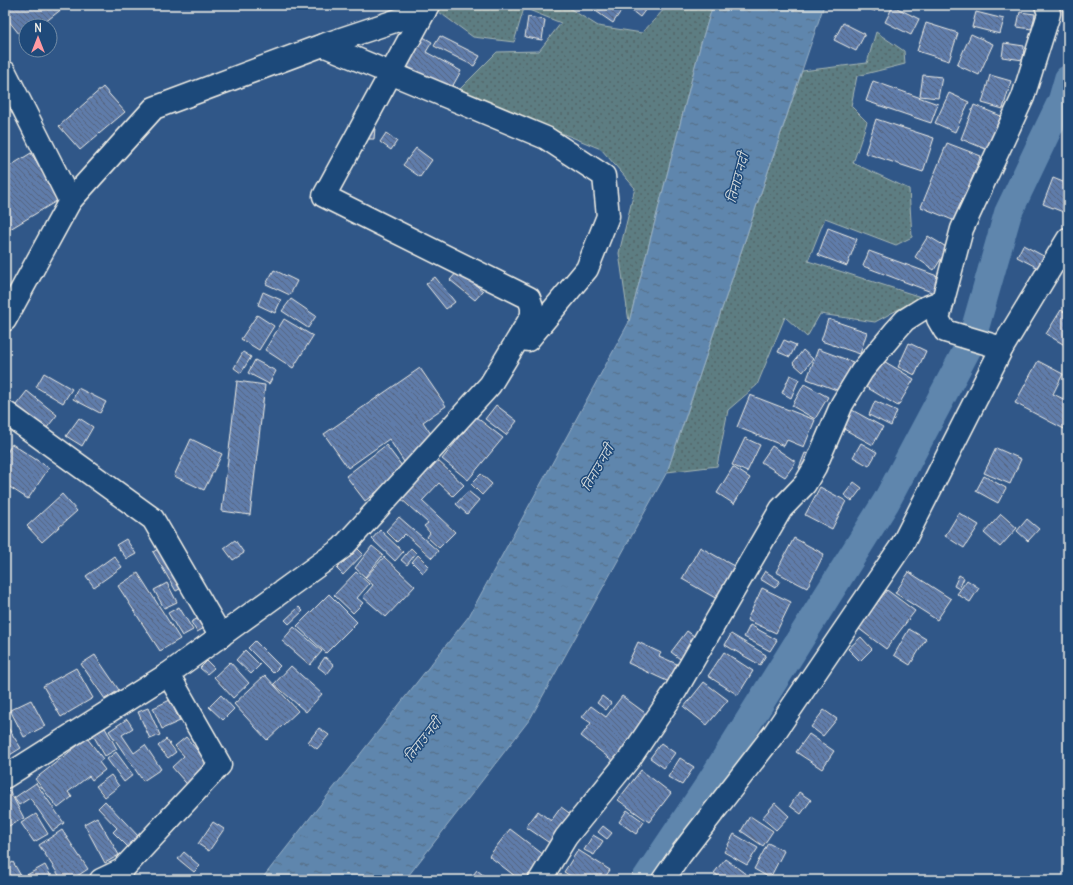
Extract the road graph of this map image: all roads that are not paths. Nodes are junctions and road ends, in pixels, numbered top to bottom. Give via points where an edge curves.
1 (1046, 5) edge
2 (426, 8) edge
3 (323, 45) junction
4 (5, 72) edge
5 (392, 72) junction
6 (70, 201) junction
7 (1068, 239) edge
8 (940, 310) junction
9 (5, 320) edge
10 (1002, 348) junction
11 (490, 385) junction
12 (5, 412) edge
13 (221, 636) junction
14 (168, 674) junction
15 (5, 777) edge
16 (101, 880) edge
17 (540, 880) edge
18 (663, 880) edge

1 - 8 street via 1048,17 1023,97 962,229
2 - 3 street
2 - 5 street
3 - 5 street
3 - 6 street via 154,108
4 - 6 street
5 - 11 street via 324,196 529,298 532,316
5 - 11 street via 546,138 604,176 608,216 587,269
6 - 9 street
7 - 10 street
8 - 10 street via 945,331
8 - 17 street via 924,308 905,320 862,371 842,404 815,467 805,484 781,509 676,690 630,758 566,837
10 - 18 street via 902,545 773,735
11 - 13 street via 342,548
12 - 13 street via 153,519
13 - 14 street
14 - 15 street
14 - 16 street via 220,765 122,870

